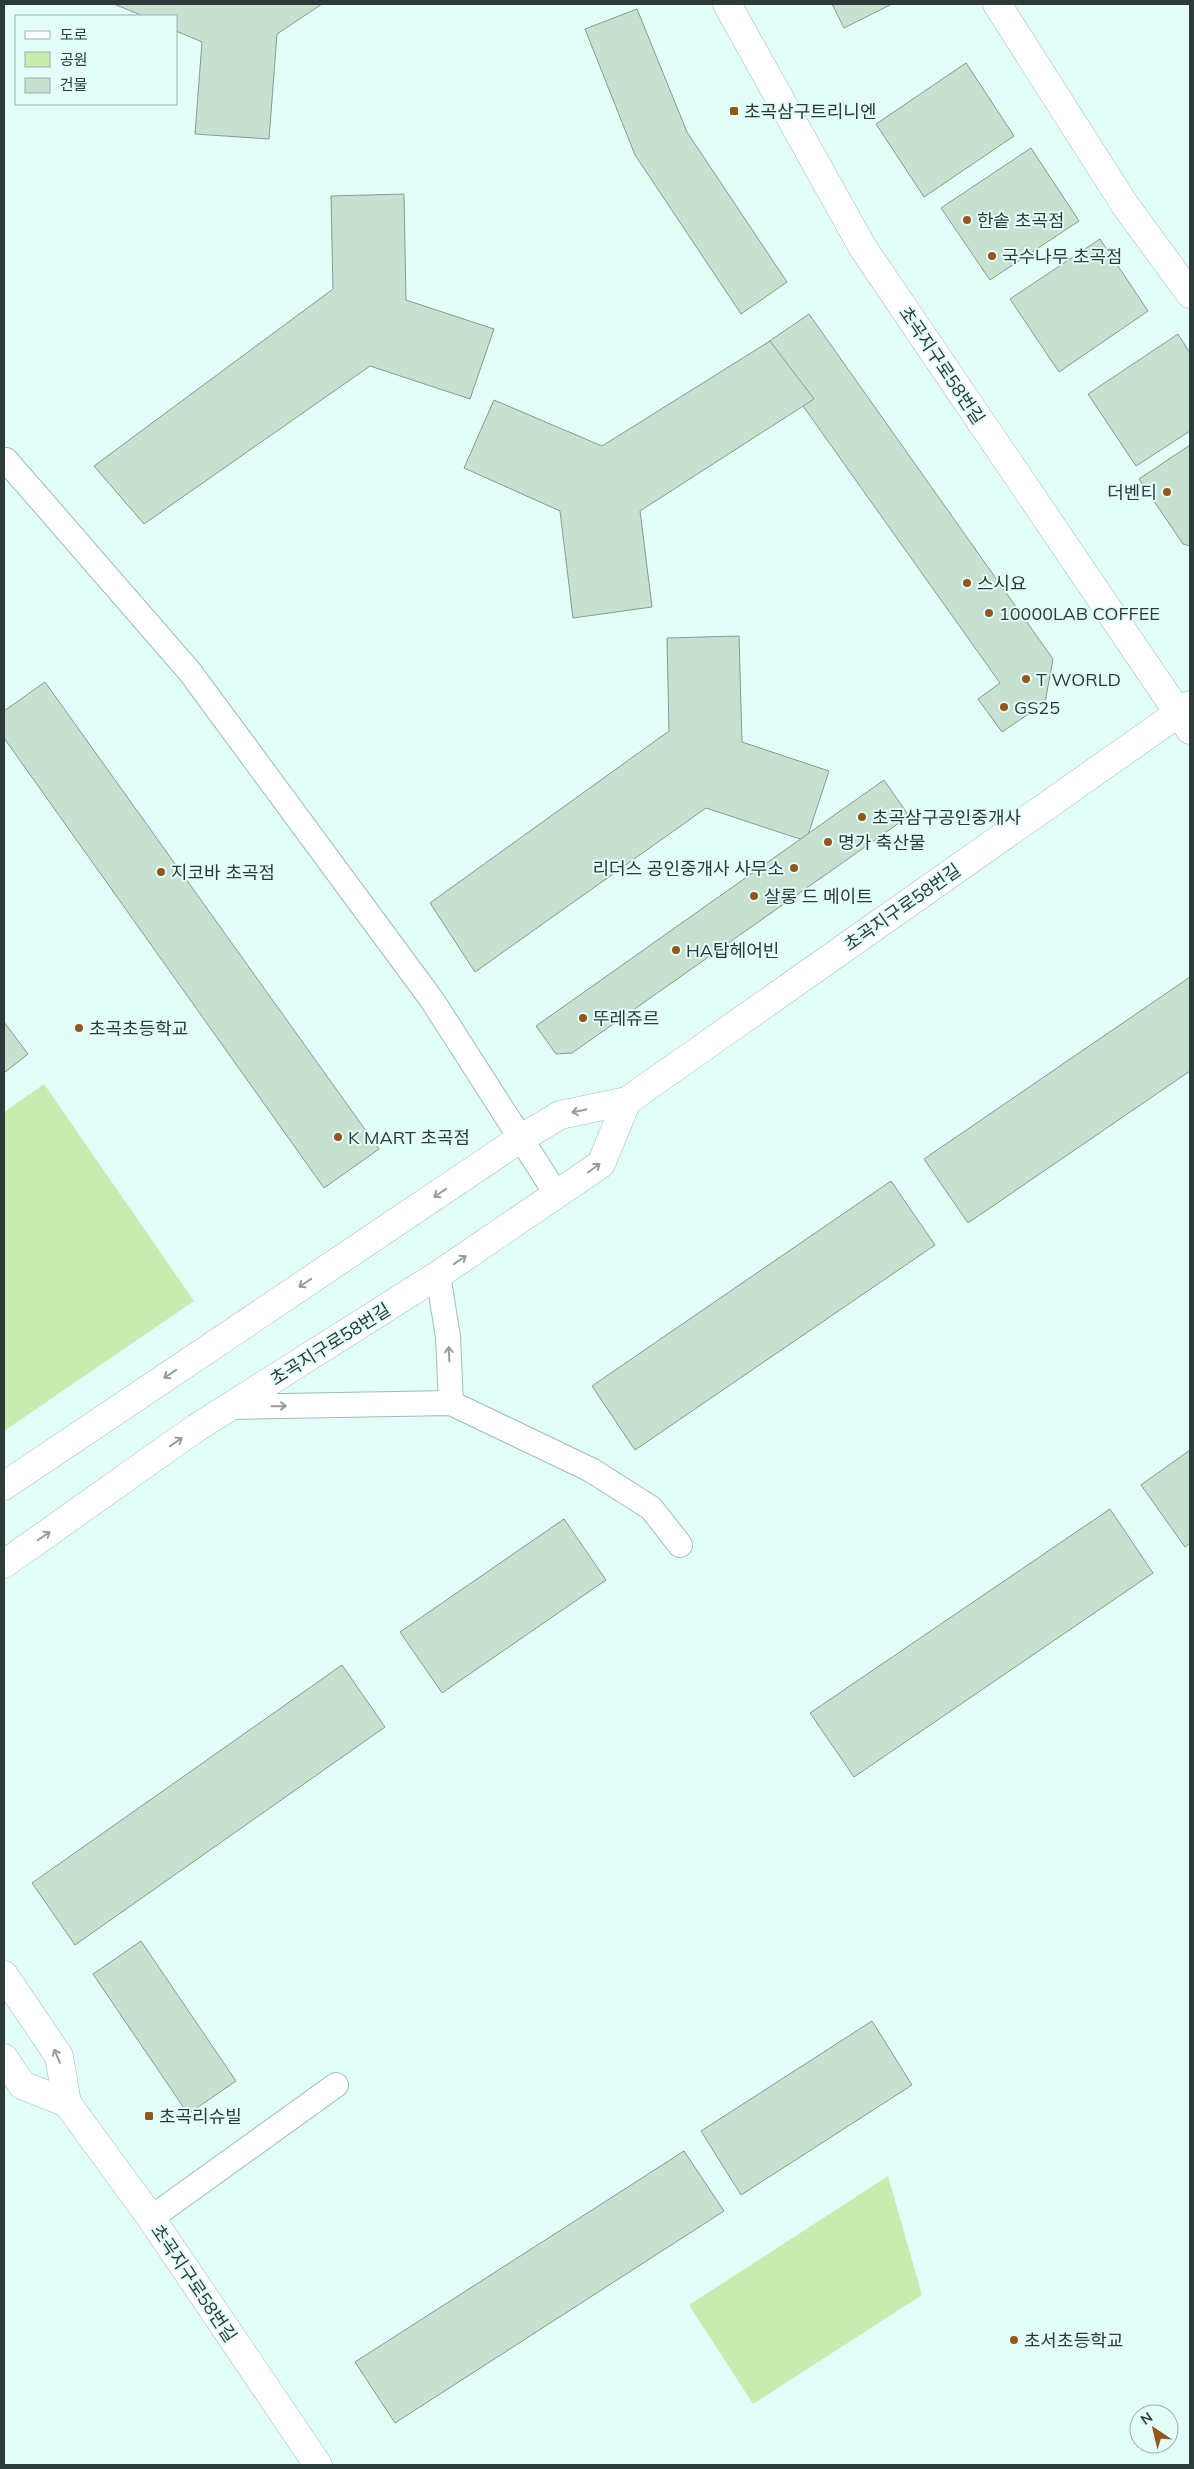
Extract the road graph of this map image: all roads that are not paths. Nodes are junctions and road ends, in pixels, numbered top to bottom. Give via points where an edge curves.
1 (727, 4) edge
2 (996, 4) edge
3 (1190, 294) edge
4 (6, 460) dead end
5 (1186, 716) edge
6 (627, 1102) junction
7 (520, 1139) junction
8 (557, 1195) junction
9 (438, 1275) junction
10 (451, 1403) junction
11 (230, 1407) junction
12 (4, 1486) edge
13 (680, 1546) dead end
14 (4, 1564) edge
15 (4, 1975) edge
16 (4, 2058) edge
17 (336, 2084) dead end
18 (67, 2103) junction
19 (151, 2218) junction
20 (318, 2465) edge

1 - 5 street, 초곡지구로58번길 via 863,248
2 - 3 street via 1125,205
4 - 7 lane via 190,672 432,1000
5 - 6 street, 초곡지구로58번길
6 -> 7 street, 초곡지구로58번길 via 560,1115
8 -> 6 street, 초곡지구로58번길 via 601,1164
7 - 8 lane
7 -> 12 street, 초곡지구로58번길
9 -> 8 street, 초곡지구로58번길
10 -> 9 lane via 448,1337
9 - 11 street, 초곡지구로58번길
11 -> 10 lane
10 - 13 lane via 591,1470 651,1508
14 -> 11 street, 초곡지구로58번길
18 -> 15 street, 초곡지구로58번길 via 59,2056
16 - 18 street via 22,2085
17 - 19 lane
18 - 19 street, 초곡지구로58번길
19 - 20 street, 초곡지구로58번길

